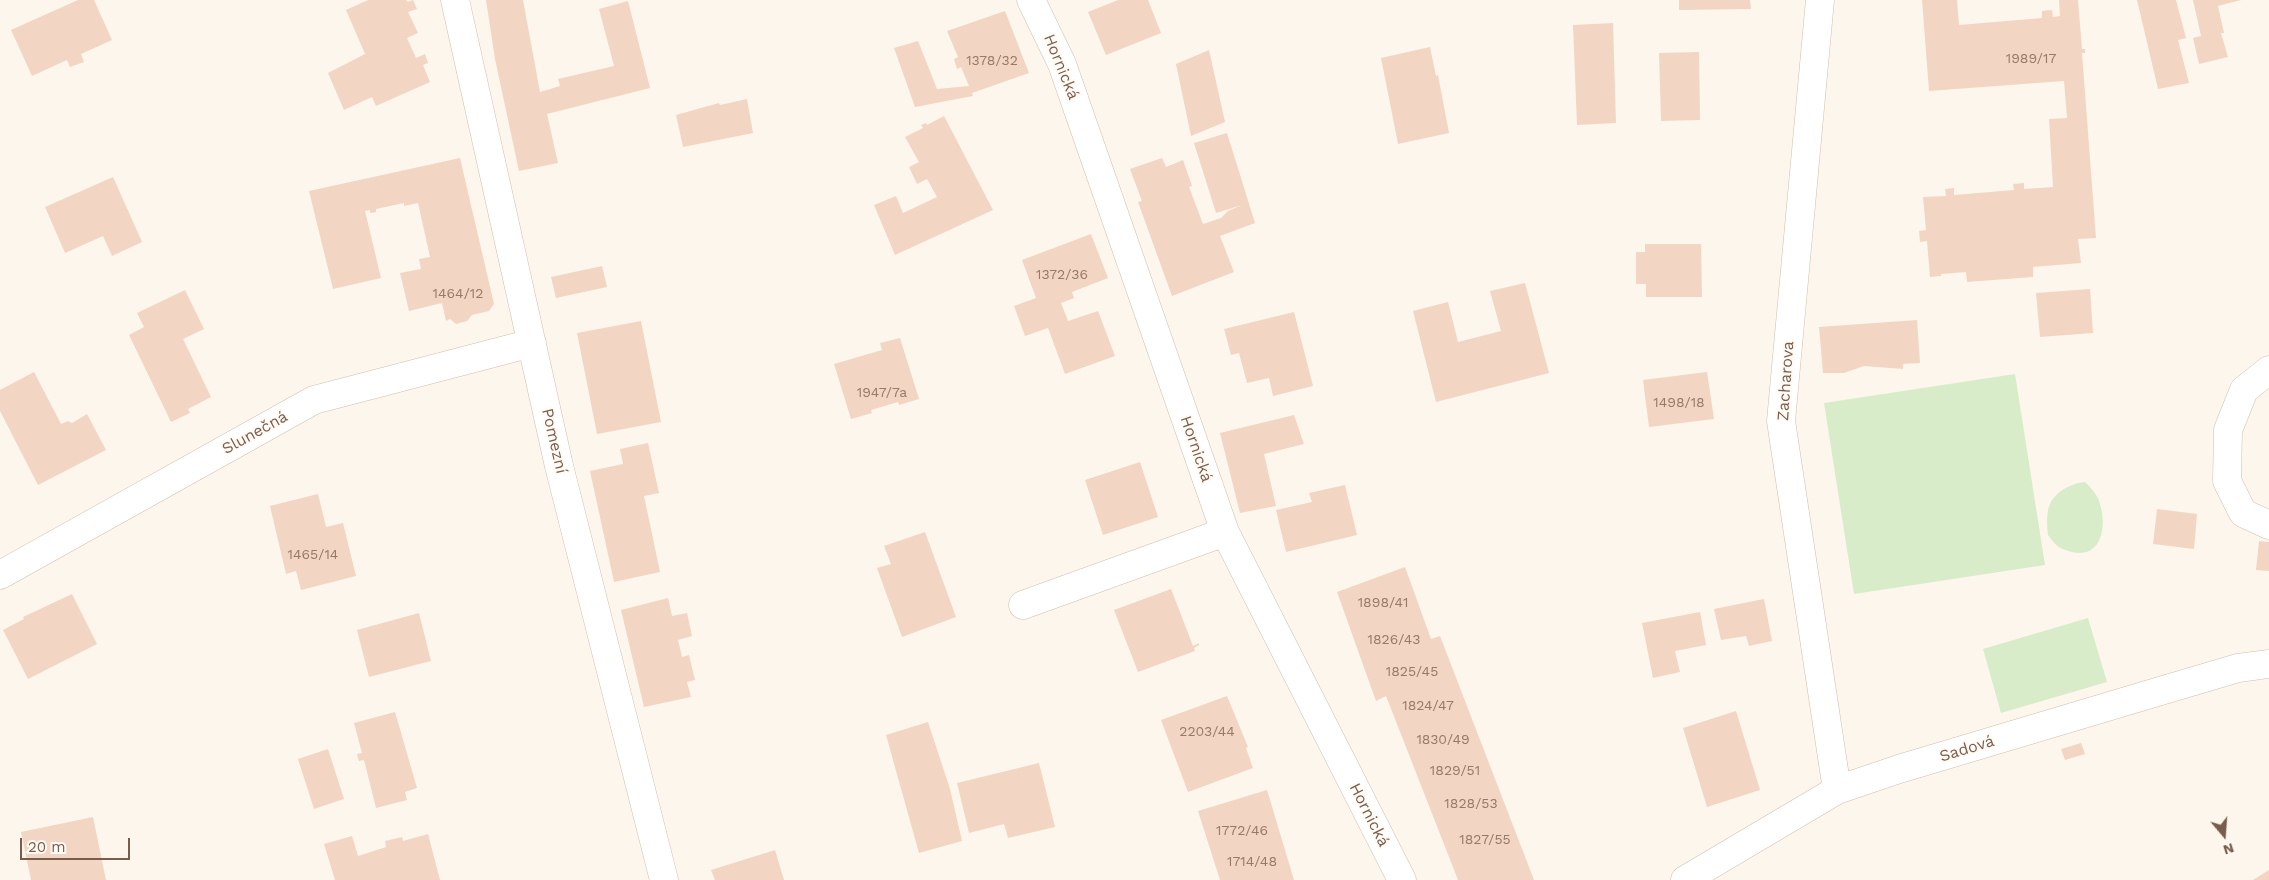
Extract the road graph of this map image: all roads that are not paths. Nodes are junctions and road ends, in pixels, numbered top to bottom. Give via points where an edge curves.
1 (456, 0) edge
2 (1032, 0) edge
3 (1820, 0) edge
4 (532, 343) junction
5 (2269, 370) edge
6 (2269, 525) edge
7 (1225, 532) junction
8 (0, 575) edge
9 (1023, 605) dead end
10 (2269, 664) edge
11 (1837, 790) junction
12 (664, 880) edge
13 (1402, 880) edge
14 (1685, 880) edge

1 - 4 street, Pomezní
2 - 7 street, Hornická via 1062,64
3 - 11 street, Zacharova via 1781,421
4 - 8 street, Slunečná via 314,400
4 - 12 street, Pomezní via 559,466
5 - 6 street via 2244,390 2228,430 2227,481 2243,513
7 - 9 street
7 - 13 street, Hornická
10 - 11 street, Sadová via 2238,668 2166,688
11 - 14 street, Sadová

